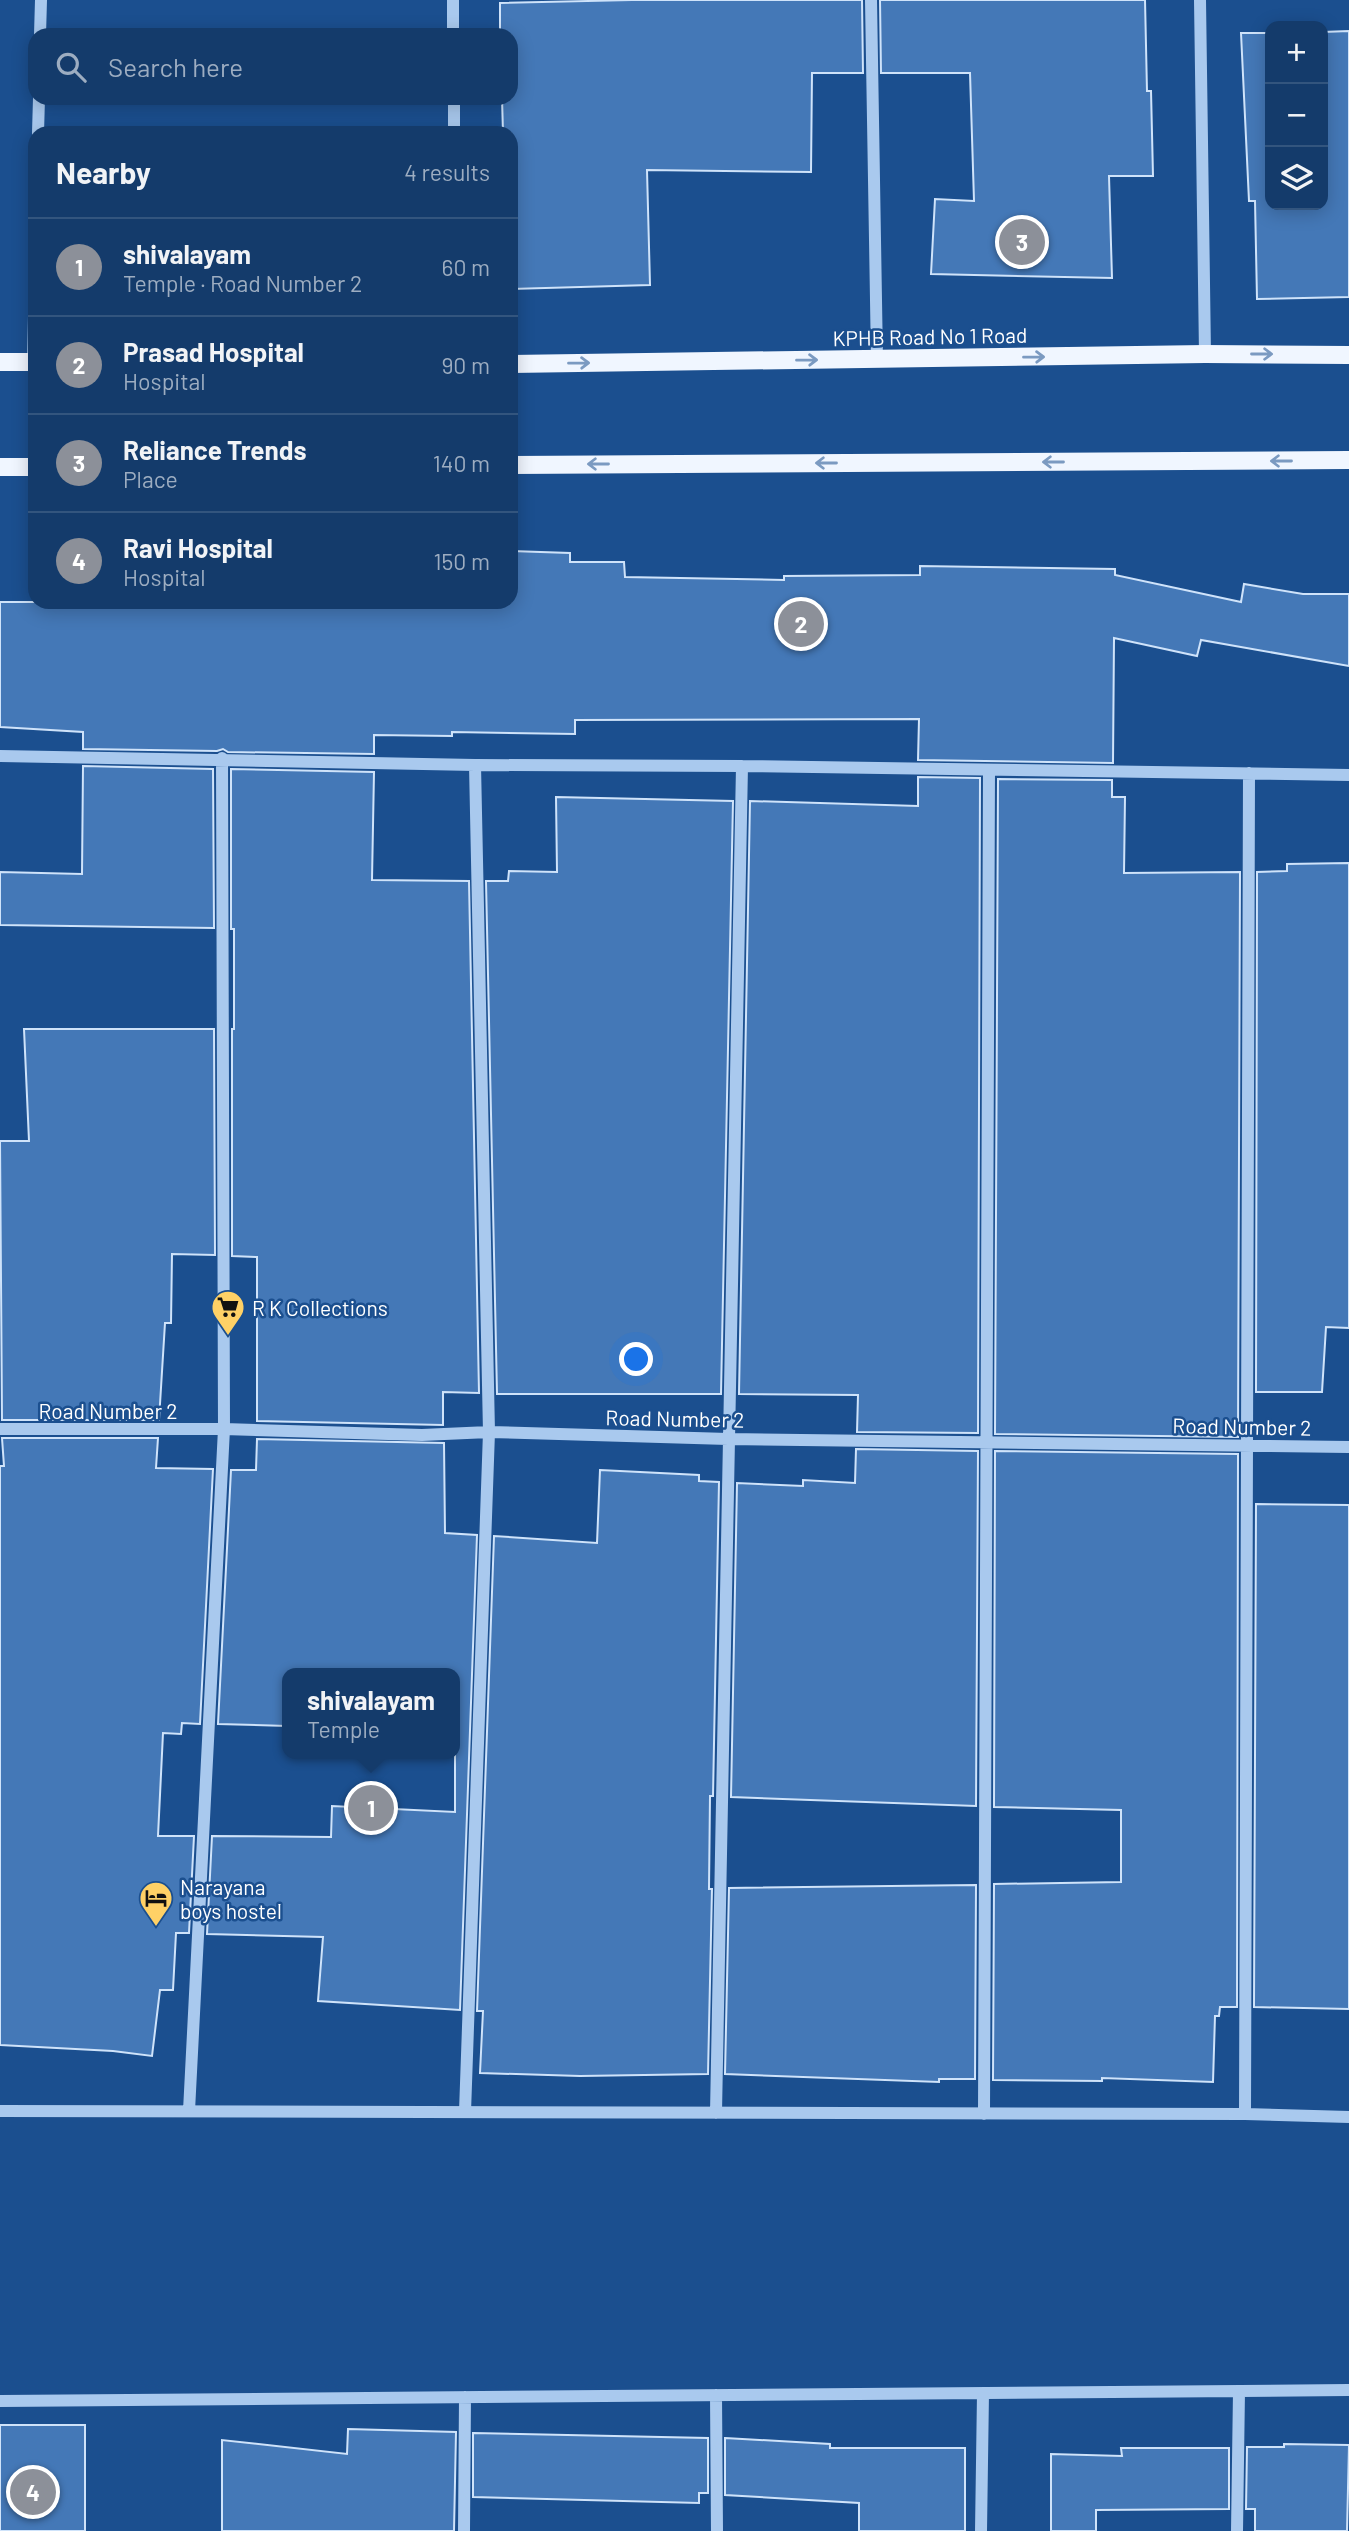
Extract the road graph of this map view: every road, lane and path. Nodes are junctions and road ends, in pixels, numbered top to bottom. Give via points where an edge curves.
1 (41, 0) edge
2 (453, 0) edge
3 (871, 0) edge
4 (1200, 0) edge
5 (40, 28) edge
6 (453, 28) edge
7 (39, 105) edge
8 (454, 105) edge
9 (38, 126) edge
10 (454, 126) edge
11 (1205, 354) junction
12 (1349, 355) edge
13 (877, 360) junction
14 (0, 362) edge
15 (28, 362) edge
16 (518, 364) edge
17 (1349, 460) edge
18 (518, 465) edge
19 (0, 467) edge
20 (28, 467) edge
21 (0, 756) edge
22 (222, 758) junction
23 (475, 765) junction
24 (741, 766) junction
25 (989, 770) junction
26 (1249, 773) junction
27 (1349, 775) edge
28 (0, 1429) edge
29 (224, 1429) junction
30 (489, 1432) junction
31 (728, 1439) junction
32 (987, 1442) junction
33 (1246, 1445) junction
34 (1349, 1447) edge
35 (0, 2111) edge
36 (189, 2111) junction
37 (465, 2112) junction
38 (716, 2113) junction
39 (984, 2114) junction
40 (1245, 2114) junction
41 (1349, 2118) edge
42 (1349, 2390) edge
43 (1239, 2391) junction
44 (983, 2393) junction
45 (716, 2395) junction
46 (464, 2397) junction
47 (0, 2401) edge
48 (464, 2531) edge
49 (717, 2531) edge
50 (981, 2531) edge
51 (1237, 2531) edge

1 - 5 street
2 - 6 street
3 - 13 street
4 - 11 street
7 - 9 street
8 - 10 street
11 -> 12 main road, KPHB Road No 1 Road
13 -> 11 main road, KPHB Road No 1 Road
16 -> 13 main road, KPHB Road No 1 Road
14 - 15 main road
17 -> 18 main road
19 - 20 main road
21 - 22 street
22 - 23 street
22 - 29 street
23 - 24 street
23 - 30 street
24 - 25 street
24 - 31 street
25 - 26 street
25 - 32 street
26 - 27 street
26 - 33 street
28 - 29 street, Road Number 2
29 - 30 street, Road Number 2 via 422,1435
29 - 36 street
30 - 31 street, Road Number 2
30 - 37 street
31 - 32 street, Road Number 2
31 - 38 street
32 - 33 street, Road Number 2
32 - 39 street
33 - 34 street, Road Number 2
33 - 40 street
35 - 36 street
36 - 37 street
37 - 38 street
38 - 39 street
39 - 40 street
40 - 41 street
42 - 43 street
43 - 44 street
43 - 51 street
44 - 45 street
44 - 50 street
45 - 46 street
45 - 49 street
46 - 47 street
46 - 48 street

